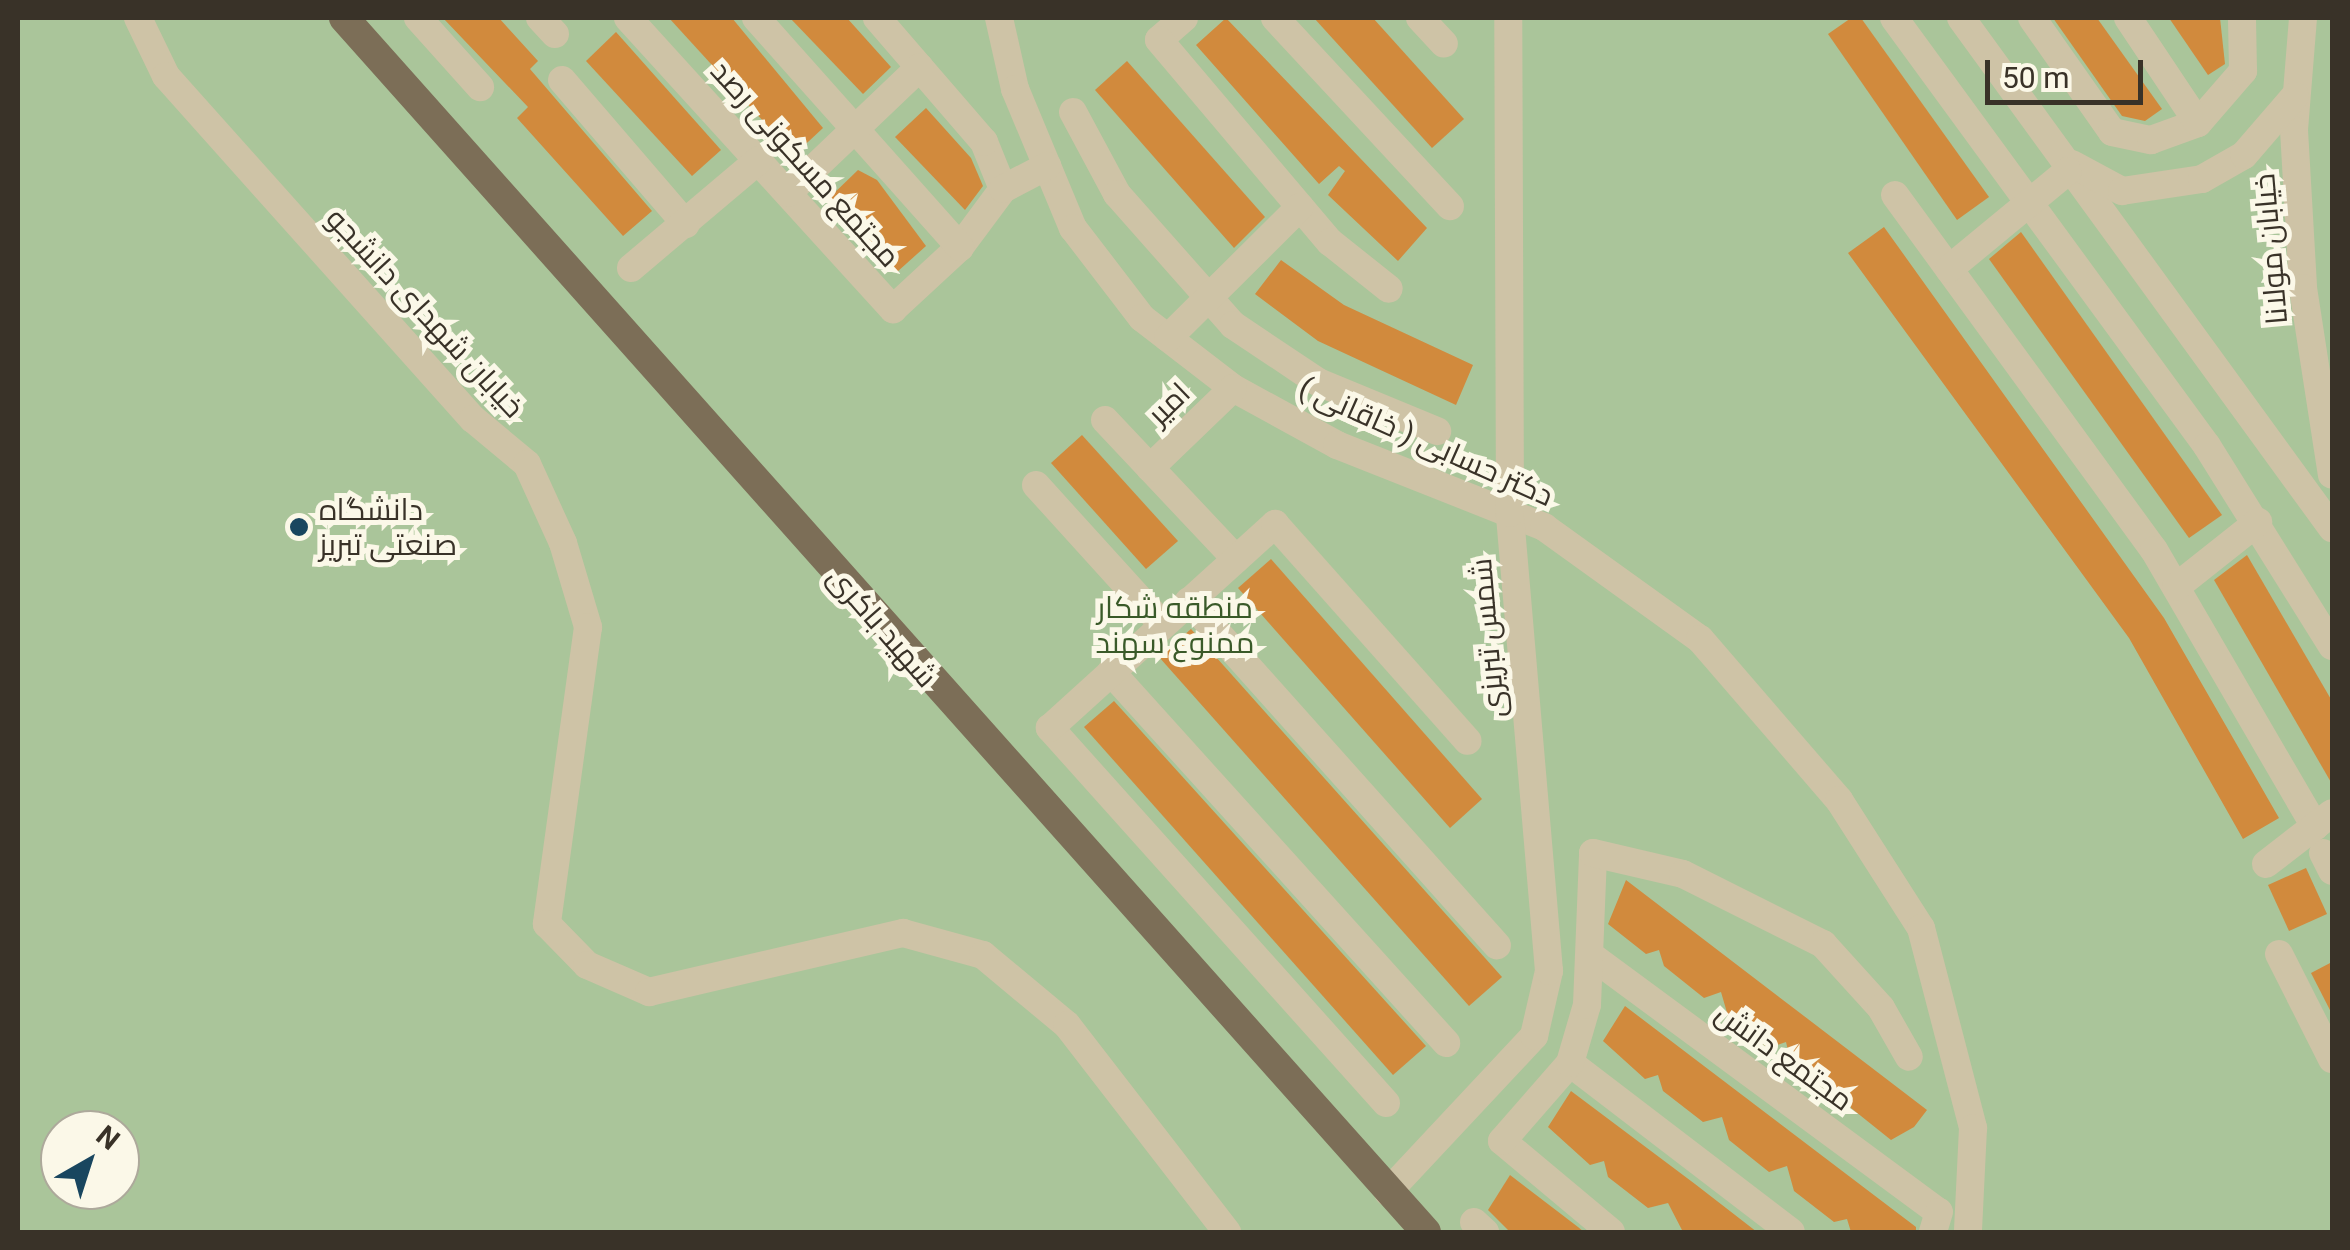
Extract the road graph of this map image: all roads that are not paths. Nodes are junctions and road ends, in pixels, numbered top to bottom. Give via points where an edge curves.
1 (138, 18) edge
2 (344, 18) edge
3 (418, 18) edge
4 (628, 18) edge
5 (756, 18) edge
6 (877, 18) edge
7 (999, 18) edge
8 (1184, 18) edge
9 (1275, 18) edge
10 (1420, 18) edge
11 (1508, 18) edge
12 (1894, 18) edge
13 (1961, 18) edge
14 (2032, 18) edge
15 (2128, 18) edge
16 (2242, 18) edge
17 (2302, 18) edge
18 (1444, 44) dead end
19 (920, 66) junction
20 (562, 80) dead end
21 (480, 87) dead end
22 (2298, 92) junction
23 (1073, 112) dead end
24 (2198, 123) junction
25 (856, 130) junction
26 (2046, 139) junction
27 (758, 160) junction
28 (1047, 166) junction
29 (2068, 171) junction
30 (1003, 189) junction
31 (788, 193) junction
32 (1895, 194) dead end
33 (2028, 200) junction
34 (1450, 206) dead end
35 (1300, 207) junction
36 (686, 224) junction
37 (960, 248) junction
38 (632, 268) dead end
39 (1949, 269) junction
40 (1389, 288) dead end
41 (1208, 298) junction
42 (1168, 338) junction
43 (1233, 388) junction
44 (1105, 420) dead end
45 (1437, 431) dead end
46 (1150, 468) junction
47 (2332, 474) edge
48 (1036, 485) dead end
49 (1510, 513) junction
50 (2258, 522) junction
51 (2332, 528) edge
52 (1236, 559) junction
53 (2176, 587) junction
54 (1189, 602) junction
55 (1163, 625) junction
56 (2332, 646) edge
57 (1111, 672) junction
58 (1468, 741) dead end
59 (2326, 841) edge
60 (2266, 864) dead end
61 (1497, 945) dead end
62 (2279, 954) dead end
63 (1590, 956) junction
64 (1446, 1044) dead end
65 (1909, 1056) dead end
66 (2332, 1059) edge
67 (1570, 1063) junction
68 (1386, 1103) dead end
69 (1388, 1192) junction
70 (1936, 1222) edge
71 (1228, 1232) edge
72 (1426, 1232) edge
73 (1611, 1232) edge
74 (1791, 1232) edge
75 (1968, 1232) edge

1 - 71 street, خیابان شهدای دانشجو via 166,76 473,419 527,464 563,543 588,627 547,924 587,965 649,992 903,934 983,955 1067,1024
2 - 69 main road, شهید باکری
3 - 21 street
4 - 27 street, مجتمع مسکونی رصد
5 - 25 street
6 - 19 street
7 - 28 street, دکتر حسابی ( خاقانی )
8 - 35 street via 1159,40
9 - 34 street
10 - 18 street
11 - 49 street, شمس تبریزی
12 - 33 street
13 - 26 street
14 - 24 street via 2112,132 2151,140
15 - 24 street
16 - 24 street via 2243,72
17 - 22 street, خیابان مولانا
19 - 25 street
19 - 30 street via 984,142
20 - 36 street
22 - 26 street via 2244,155 2165,190 2088,179
22 - 47 street, خیابان مولانا via 2303,288
23 - 41 street via 1117,194
25 - 31 street
25 - 37 street
26 - 29 street
27 - 31 street, مجتمع مسکونی رصد
27 - 36 street
28 - 30 street
28 - 42 street, دکتر حسابی ( خاقانی ) via 1073,228
29 - 33 street
29 - 51 street
30 - 37 street
31 - 37 street, مجتمع مسکونی رصد via 893,309
32 - 39 street
33 - 39 street
33 - 50 street
35 - 40 street
35 - 41 street
36 - 38 street
39 - 53 street
41 - 42 street
41 - 45 street via 1318,382
42 - 43 street, دکتر حسابی ( خاقانی )
43 - 46 street, امیر
43 - 49 street, دکتر حسابی ( خاقانی ) via 1337,446
44 - 46 street
46 - 52 street
48 - 55 street
49 - 69 street, شمس تبریزی via 1550,970 1534,1036
49 - 75 street, دکتر حسابی ( خاقانی ) via 1544,526 1700,640 1839,800 1921,928 1972,1128
50 - 53 street
50 - 56 street
52 - 54 street
52 - 58 street via 1275,524
53 - 59 street
54 - 55 street
54 - 61 street
55 - 57 street
57 - 64 street
57 - 68 street via 1050,728
59 - 60 street
62 - 66 street
63 - 65 street via 1593,853 1683,874 1824,944 1882,1008
63 - 67 street
63 - 70 street, مجتمع دانش
67 - 73 street via 1502,1140
67 - 74 street
69 - 72 main road, شهید باکری

